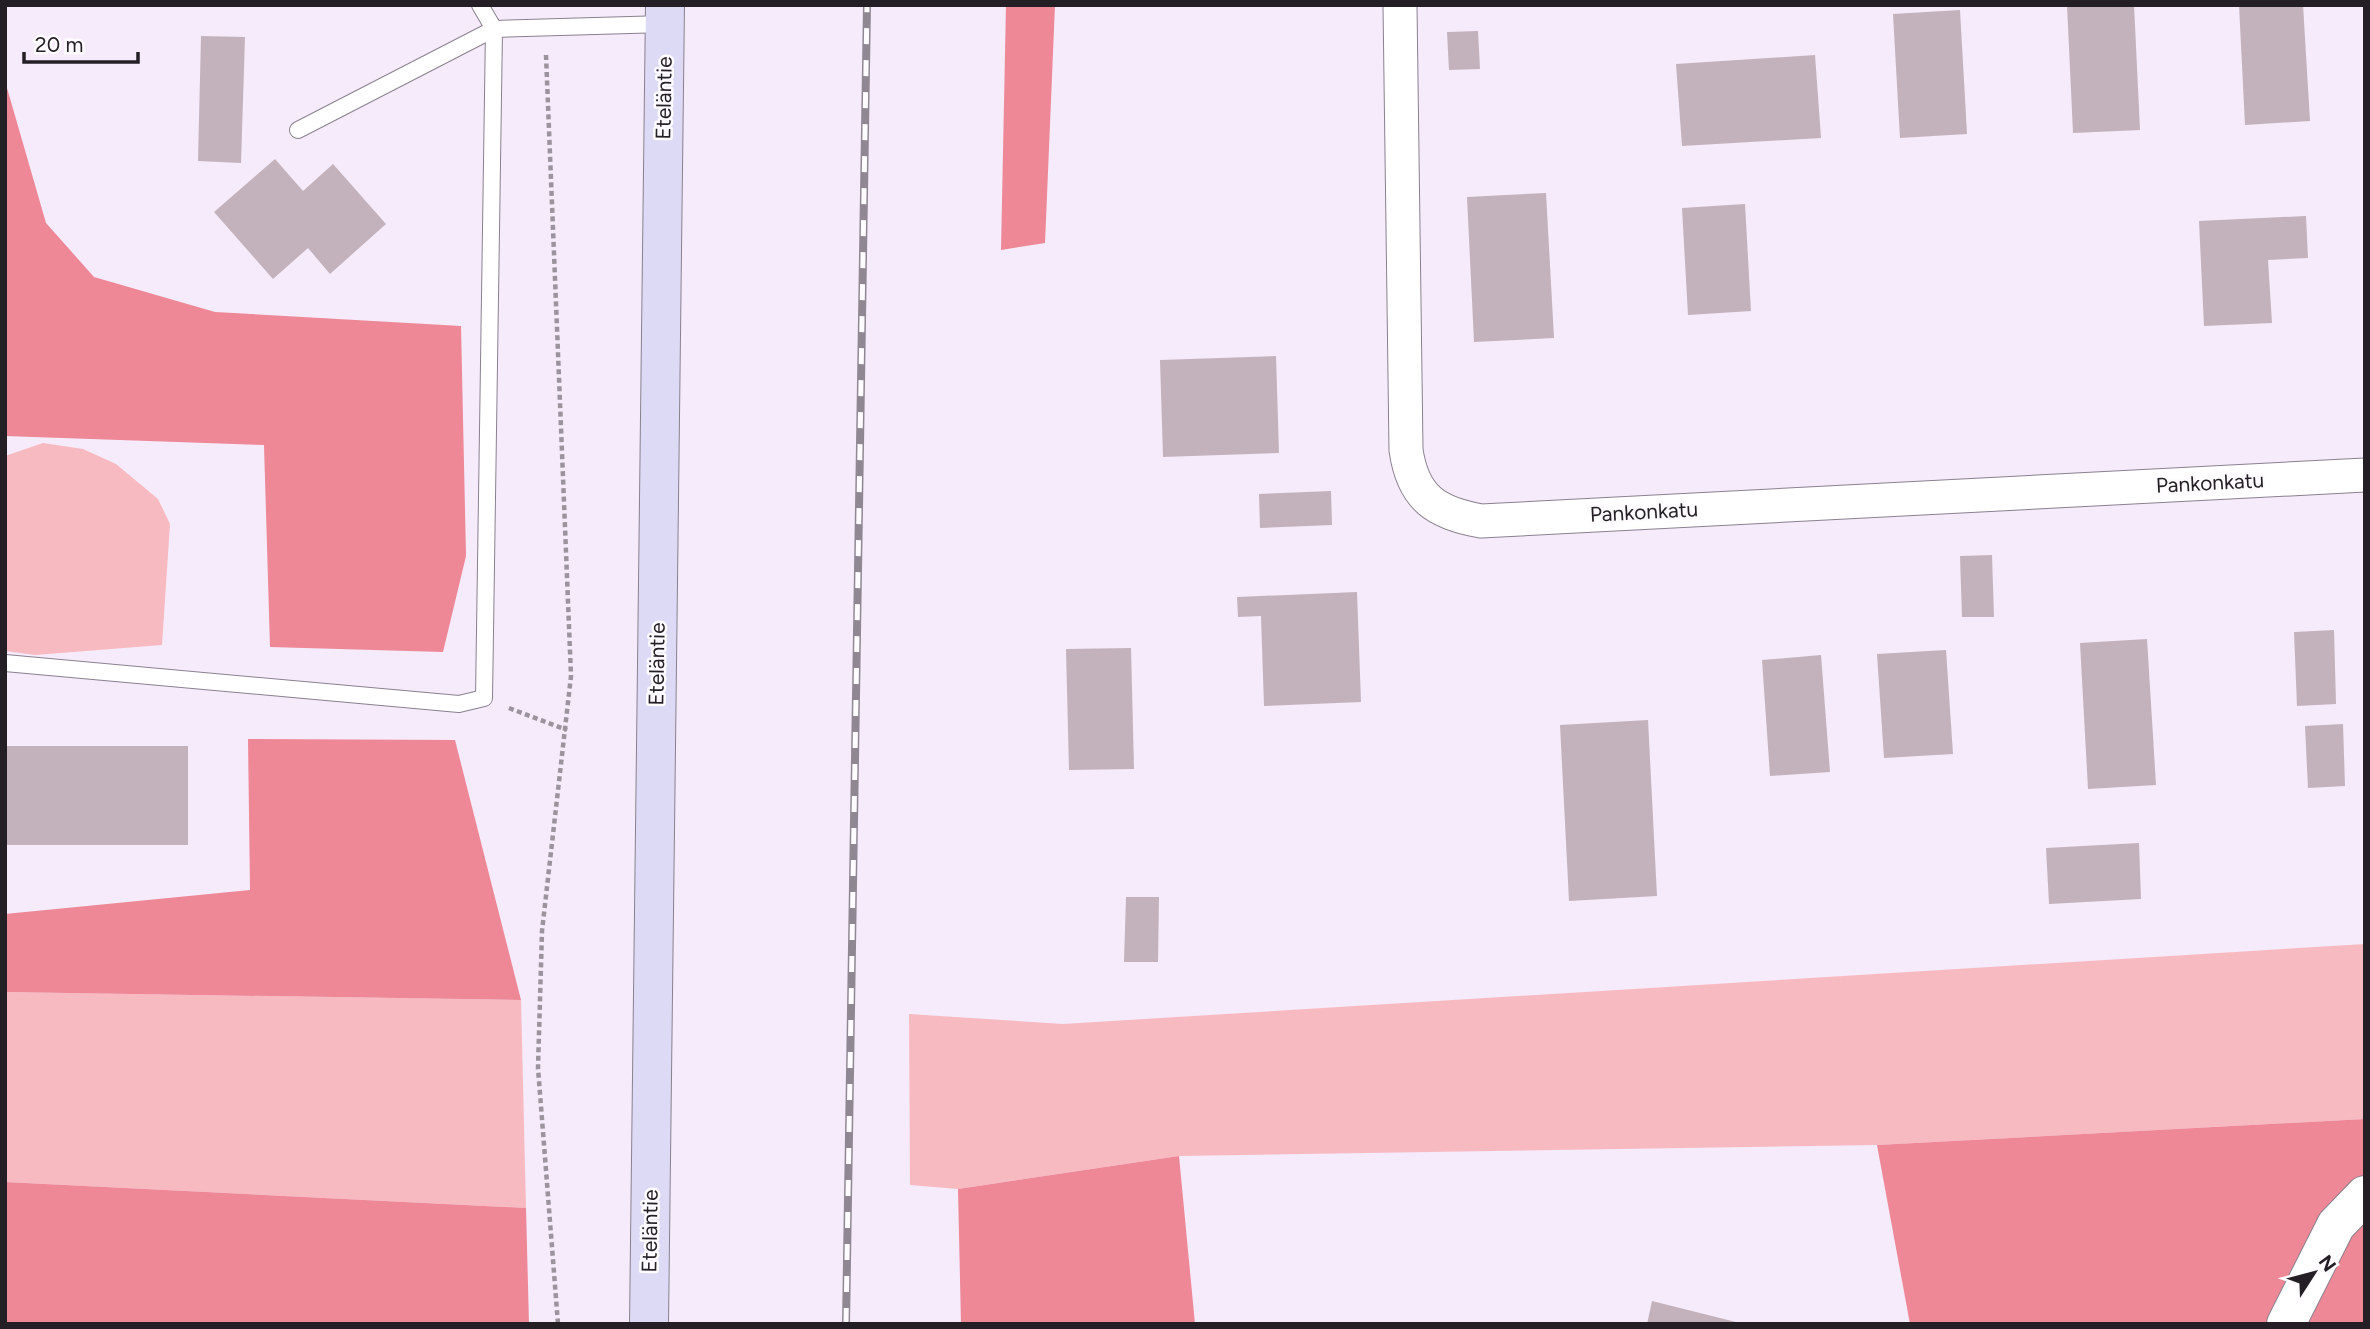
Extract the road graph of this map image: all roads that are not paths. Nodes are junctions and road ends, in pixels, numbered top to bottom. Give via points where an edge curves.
1 (480, 5) edge
2 (1400, 5) edge
3 (665, 15) edge
4 (494, 29) junction
5 (298, 131) dead end
6 (2365, 475) edge
7 (5, 663) edge
8 (2365, 1195) edge
9 (649, 1324) edge
10 (2286, 1324) edge

1 - 4 lane
2 - 6 street, Pankonkatu via 1406,450 1415,484 1436,508 1481,521
3 - 4 lane via 545,30
3 - 9 main road, Eteläntie
4 - 5 lane
4 - 7 lane via 484,698 459,704
8 - 10 street via 2336,1225

